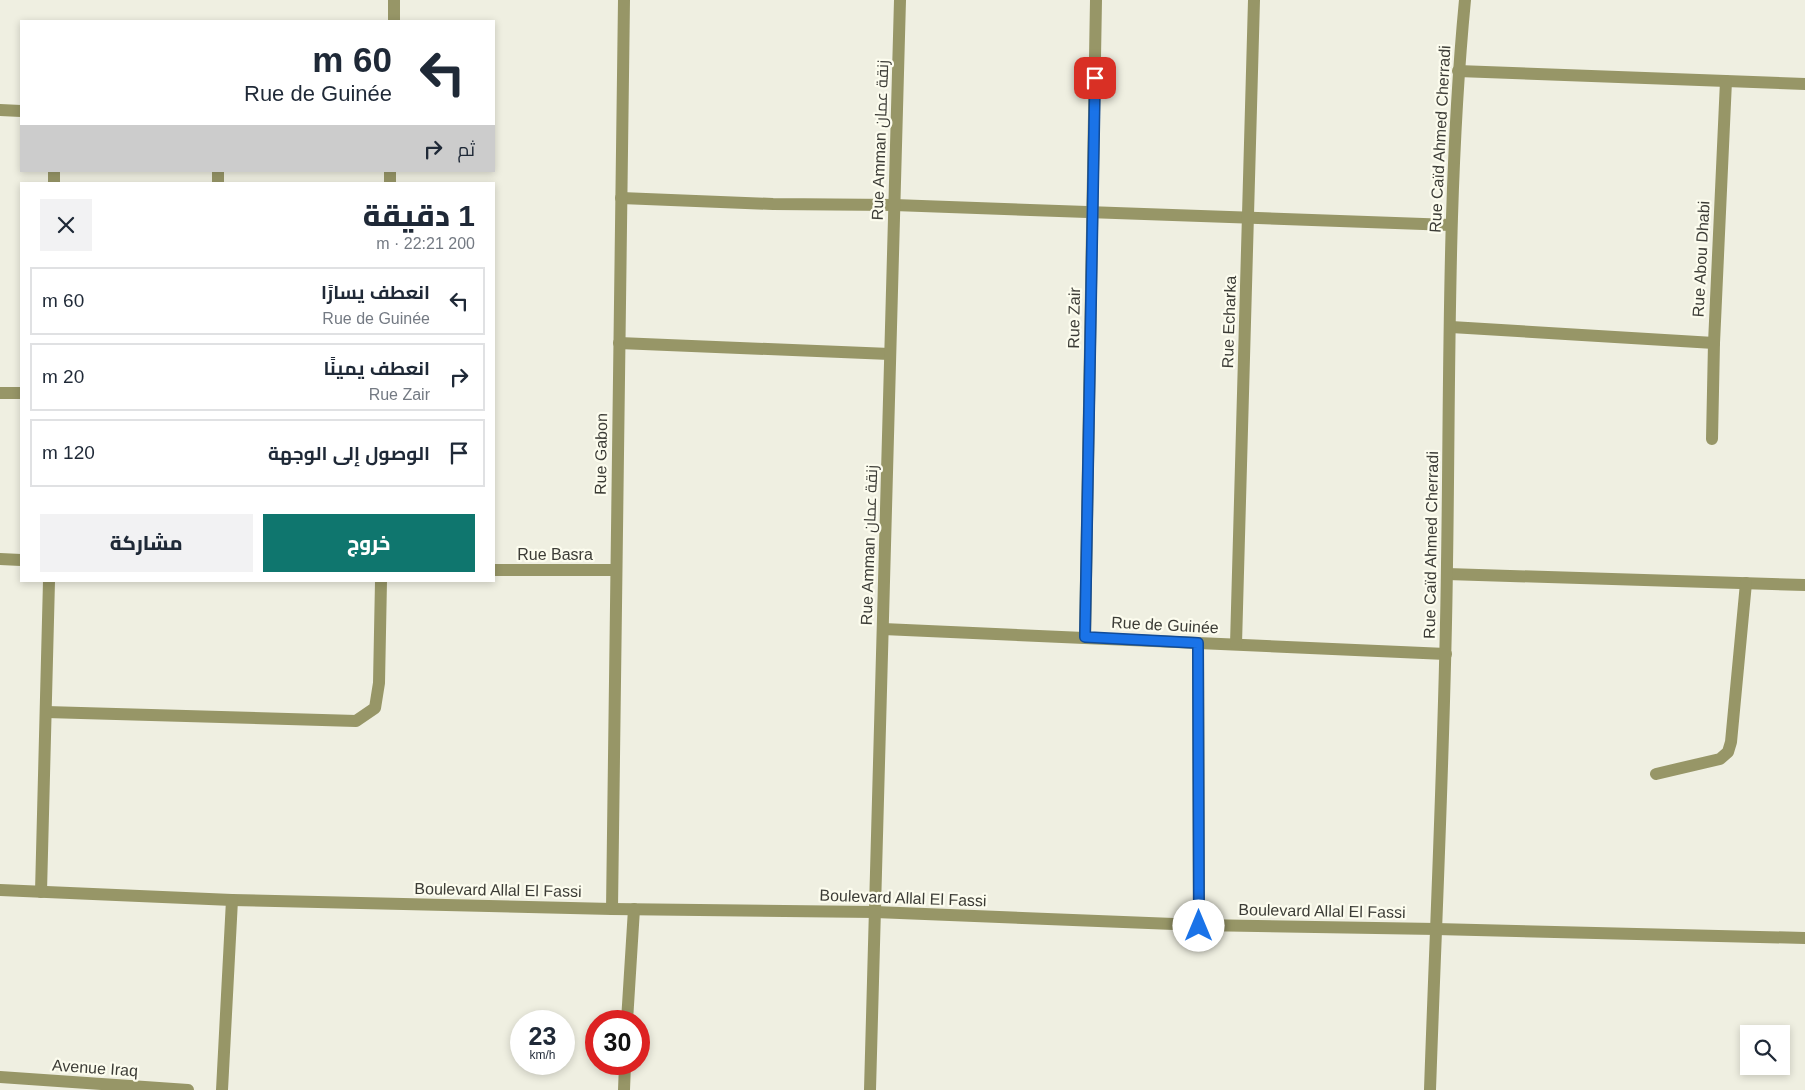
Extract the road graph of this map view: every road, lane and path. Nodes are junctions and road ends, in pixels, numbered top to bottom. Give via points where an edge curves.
1 (394, 0) edge
2 (624, 0) edge
3 (900, 0) edge
4 (1096, 0) edge
5 (1254, 0) edge
6 (1465, 0) edge
7 (394, 20) edge
8 (1458, 71) junction
9 (1726, 81) junction
10 (1805, 84) edge
11 (0, 110) edge
12 (20, 111) edge
13 (621, 198) junction
14 (894, 205) junction
15 (1092, 212) junction
16 (1248, 218) junction
17 (1451, 225) junction
18 (1451, 327) junction
19 (619, 343) junction
20 (1714, 343) junction
21 (890, 354) junction
22 (0, 392) edge
23 (20, 392) edge
24 (1712, 439) dead end
25 (0, 559) edge
26 (20, 560) edge
27 (495, 570) edge
28 (616, 570) junction
29 (1447, 574) junction
30 (49, 582) edge
31 (381, 582) edge
32 (1746, 583) junction
33 (1805, 585) edge
34 (883, 629) junction
35 (1085, 637) junction
36 (1198, 643) junction
37 (1236, 644) junction
38 (1446, 654) junction
39 (46, 712) junction
40 (1656, 774) dead end
41 (0, 890) edge
42 (41, 892) junction
43 (232, 900) junction
44 (612, 909) junction
45 (634, 909) junction
46 (875, 912) junction
47 (1199, 926) junction
48 (1436, 929) junction
49 (1805, 938) edge
50 (628, 1010) edge
51 (625, 1075) edge
52 (0, 1077) edge
53 (188, 1090) edge
54 (222, 1090) edge
55 (624, 1090) edge
56 (870, 1090) edge
57 (1430, 1090) edge

1 - 7 street
2 - 13 street, Rue Gabon
3 - 14 street, Rue Amman زنقة عمان
4 - 15 street, Rue Zair
5 - 16 street, Rue Echarka
6 - 8 street, Rue Caïd Ahmed Cherradi
8 - 9 street
8 - 17 street, Rue Caïd Ahmed Cherradi
9 - 10 street
9 - 20 street, Rue Abou Dhabi
11 - 12 street
13 - 14 street
13 - 19 street, Rue Gabon
14 - 15 street
14 - 21 street, Rue Amman زنقة عمان
15 - 16 street
15 - 35 street, Rue Zair
16 - 17 street
16 - 37 street, Rue Echarka
17 - 18 street, Rue Caïd Ahmed Cherradi
18 - 20 street
18 - 29 street, Rue Caïd Ahmed Cherradi
19 - 21 street
19 - 28 street, Rue Gabon
20 - 24 street, Rue Abou Dhabi
21 - 34 street, Rue Amman زنقة عمان
22 - 23 street
25 - 26 street
27 - 28 street, Rue Basra
28 - 44 street, Rue Gabon
29 - 32 street
29 - 38 street, Rue Caïd Ahmed Cherradi
30 - 39 street
31 - 39 street via 376,700 374,708 356,721
32 - 33 street
32 - 40 street via 1728,752 1720,759
34 - 35 street, Rue de Guinée
34 - 46 street, Rue Amman زنقة عمان
35 - 36 street, Rue de Guinée
36 - 37 street, Rue de Guinée
36 - 47 street
37 - 38 street, Rue de Guinée
38 - 48 street, Rue Caïd Ahmed Cherradi
39 - 42 street
41 - 42 street, Boulevard Allal El Fassi
42 - 43 street, Boulevard Allal El Fassi
43 - 44 street, Boulevard Allal El Fassi
43 - 54 street
44 - 45 street, Boulevard Allal El Fassi
45 - 46 street, Boulevard Allal El Fassi
45 - 50 street
46 - 47 street, Boulevard Allal El Fassi
46 - 56 street, Rue Amman زنقة عمان
47 - 48 street, Boulevard Allal El Fassi
48 - 49 street, Boulevard Allal El Fassi
48 - 57 street, Rue Caïd Ahmed Cherradi
51 - 55 street
52 - 53 street, Avenue Iraq

